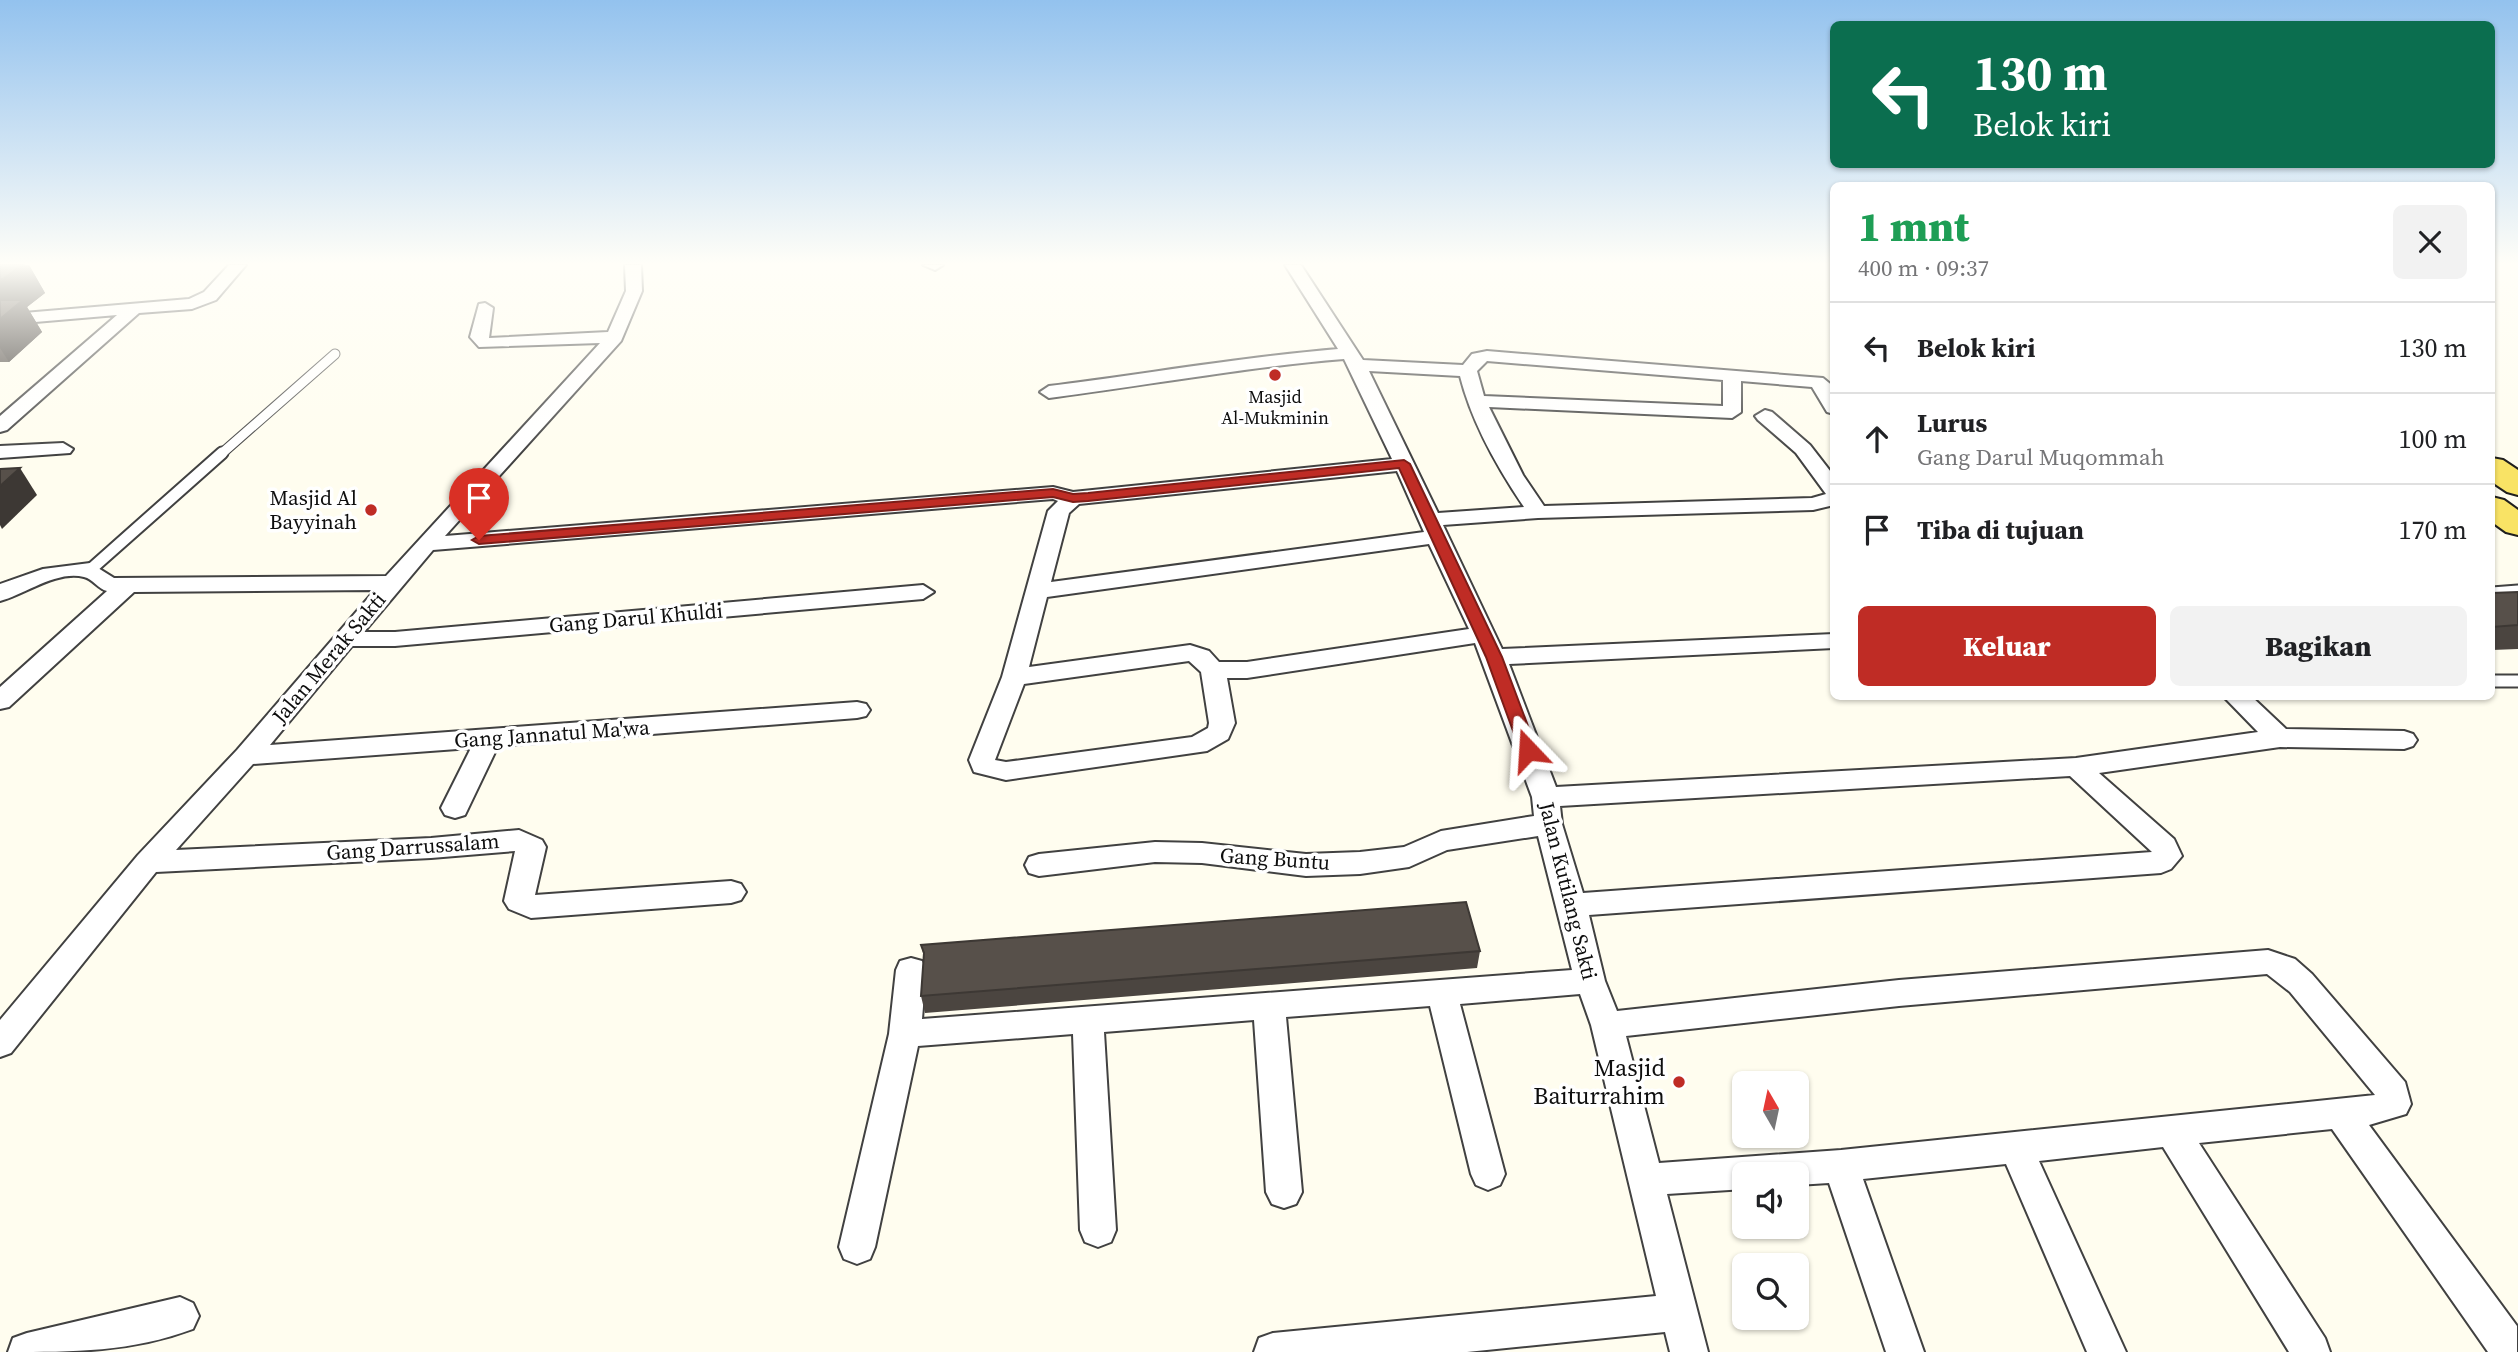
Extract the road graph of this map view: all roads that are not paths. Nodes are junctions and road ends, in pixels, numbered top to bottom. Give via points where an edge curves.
1 (112, 328) edge
2 (482, 328) edge
3 (619, 328) edge
4 (1333, 328) edge
5 (615, 337) junction
6 (335, 354) dead end
7 (1352, 359) junction
8 (1468, 371) junction
9 (1732, 376) junction
10 (1049, 392) dead end
11 (1830, 399) edge
12 (1476, 401) junction
13 (1765, 416) dead end
14 (0, 426) edge
15 (63, 449) dead end
16 (0, 452) edge
17 (1404, 464) junction
18 (2495, 469) edge
19 (1830, 485) edge
20 (2518, 485) edge
21 (1073, 498) junction
22 (1830, 499) edge
23 (2495, 509) edge
24 (1538, 512) junction
25 (2518, 525) edge
26 (1434, 528) junction
27 (426, 544) junction
28 (90, 570) junction
29 (393, 583) junction
30 (128, 586) junction
31 (1038, 591) junction
32 (2518, 591) edge
33 (923, 592) dead end
34 (2495, 593) edge
35 (0, 594) edge
36 (348, 639) junction
37 (1830, 641) edge
38 (1488, 645) junction
39 (1213, 670) junction
40 (1014, 677) junction
41 (2495, 681) edge
42 (2518, 681) edge
43 (2239, 700) edge
44 (0, 701) edge
45 (857, 710) dead end
46 (2280, 738) junction
47 (488, 739) junction
48 (2404, 740) dead end
49 (246, 755) junction
50 (2076, 767) junction
51 (455, 808) dead end
52 (1547, 810) junction
53 (148, 862) junction
54 (1039, 865) dead end
55 (731, 892) dead end
56 (1572, 905) junction
57 (911, 970) dead end
58 (1590, 981) junction
59 (1442, 993) junction
60 (1269, 1006) junction
61 (1088, 1021) junction
62 (1607, 1025) junction
63 (905, 1034) junction
64 (0, 1043) edge
65 (2340, 1113) junction
66 (2172, 1131) junction
67 (2016, 1148) junction
68 (1841, 1166) junction
69 (1488, 1174) dead end
70 (1644, 1181) junction
71 (1284, 1192) dead end
72 (1098, 1230) dead end
73 (856, 1247) dead end
74 (1681, 1312) junction
75 (180, 1316) dead end
76 (2503, 1340) dead end
77 (27, 1352) edge
78 (1273, 1352) edge
79 (1689, 1352) edge
80 (1905, 1352) edge
81 (2107, 1352) edge
82 (2311, 1352) edge

1 - 14 street
2 - 5 street via 480,337 485,343
3 - 5 street, Jalan Merak Sakti
4 - 7 street, Jalan Kutilang Sakti
5 - 27 street, Jalan Merak Sakti
6 - 28 lane
7 - 8 street
7 - 10 street via 1245,362 1218,370
7 - 17 street, Jalan Kutilang Sakti
8 - 9 street via 1478,358 1487,356
8 - 12 street
9 - 11 street via 1817,383 1825,387
9 - 12 street via 1732,412
12 - 24 street via 1513,475
13 - 19 street via 1803,449
15 - 16 street
17 - 21 street
17 - 26 street, Jalan Kutilang Sakti
18 - 20 main road
21 - 27 street via 1053,493
21 - 31 street via 1059,510
22 - 24 street
23 - 25 main road
24 - 26 street
26 - 31 street
26 - 38 street, Jalan Kutilang Sakti
27 - 29 street, Jalan Merak Sakti
28 - 30 street via 109,585
28 - 35 street via 30,578
29 - 30 street
29 - 36 street, Jalan Merak Sakti
30 - 44 street
31 - 40 street
32 - 34 lane
33 - 36 street, Gang Darul Khuldi via 395,639
36 - 49 street, Jalan Merak Sakti
37 - 38 street
38 - 39 street
38 - 52 street, Jalan Kutilang Sakti
39 - 40 street via 1200,656 1190,653
39 - 40 street via 1222,723 1219,733 1208,740 1184,747 992,770 983,766 982,760
41 - 42 lane
43 - 46 street
45 - 47 street, Gang Jannatul Ma'wa
46 - 48 street, Gang Buntu
46 - 50 street, Gang Buntu
47 - 49 street, Gang Jannatul Ma'wa
47 - 51 street
49 - 53 street, Jalan Merak Sakti
50 - 52 street, Gang Buntu
50 - 56 street via 2164,846 2168,856 2161,862
52 - 54 street, Gang Buntu via 1441,841 1409,857 1360,863 1306,865 1154,852
52 - 56 street, Jalan Kutilang Sakti
53 - 55 street, Gang Darrussalam via 520,840 532,846 519,901 531,907
53 - 64 street, Jalan Merak Sakti
56 - 58 street, Jalan Kutilang Sakti
57 - 63 street
58 - 59 street
58 - 62 street, Jalan Kutilang Sakti
59 - 60 street
59 - 69 street
60 - 61 street
60 - 71 street
61 - 63 street
61 - 72 street
62 - 65 street via 1899,993 2268,962 2284,968 2301,983 2393,1092 2394,1104 2382,1109
62 - 70 street, Jalan Kutilang Sakti
63 - 73 street
65 - 66 street
65 - 76 street
66 - 67 street
66 - 82 street
67 - 68 street
67 - 81 street
68 - 70 street
68 - 80 street
70 - 74 street, Jalan Kutilang Sakti
74 - 78 street
74 - 79 street, Jalan Kutilang Sakti
75 - 77 street

